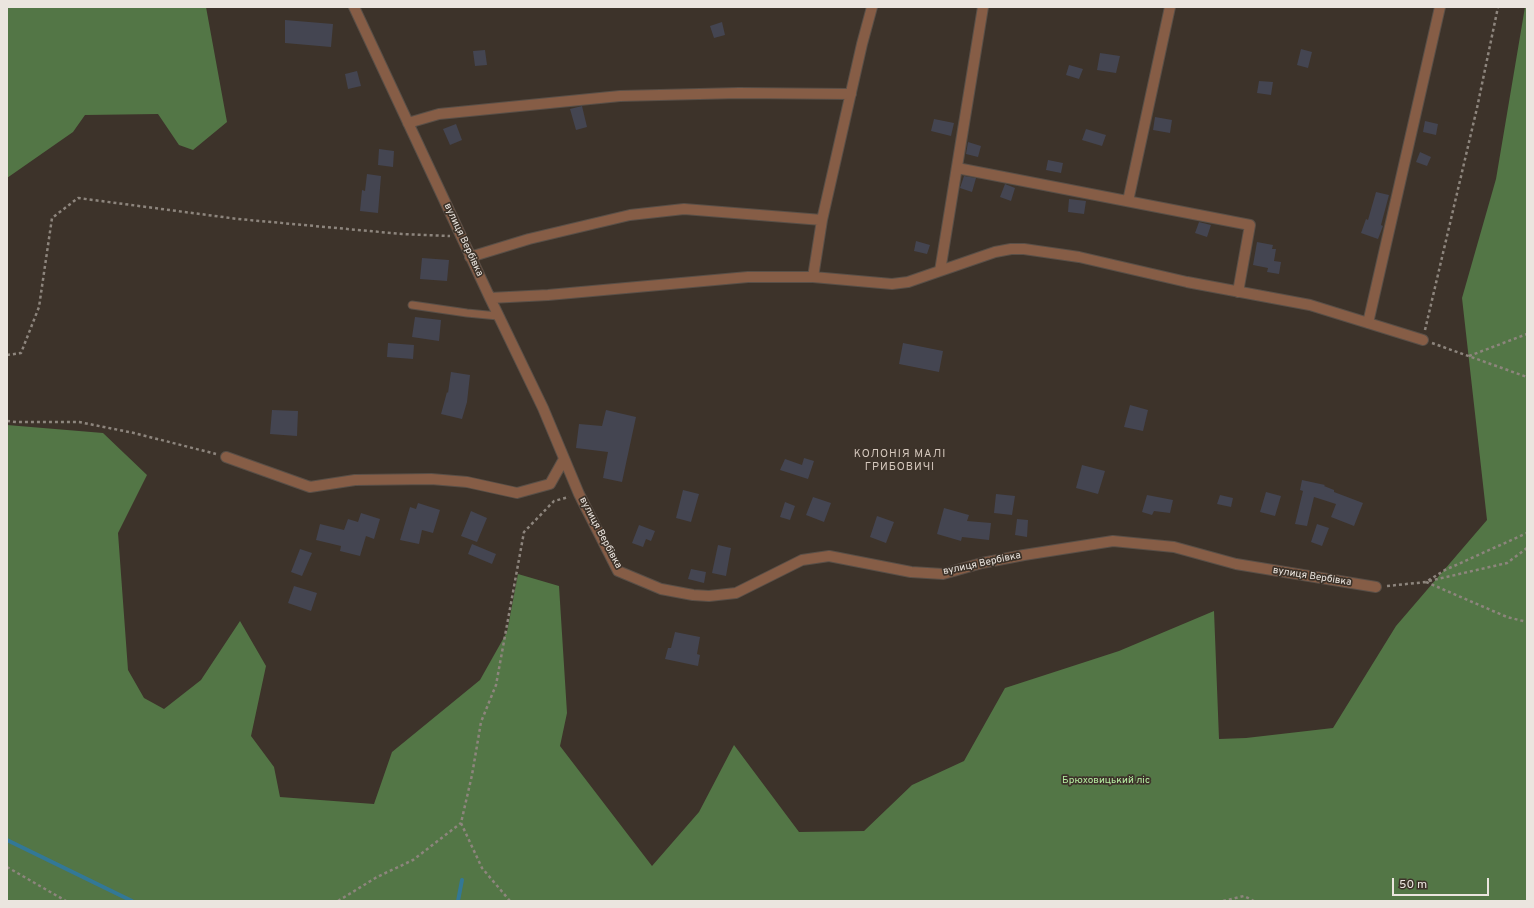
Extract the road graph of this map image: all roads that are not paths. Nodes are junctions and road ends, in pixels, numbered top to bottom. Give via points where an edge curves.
1 (354, 7) edge
2 (872, 7) edge
3 (983, 7) edge
4 (1170, 7) edge
5 (1440, 7) edge
6 (850, 94) junction
7 (408, 123) junction
8 (957, 168) junction
9 (1128, 201) junction
10 (822, 220) junction
11 (470, 257) junction
12 (940, 271) junction
13 (814, 278) junction
14 (1238, 292) junction
15 (490, 298) junction
16 (412, 305) dead end
17 (498, 316) junction
18 (1368, 323) junction
19 (1423, 340) road end
20 (226, 457) road end
21 (564, 459) junction
22 (1376, 587) road end

1 - 7 street, вулиця Вербівка
2 - 6 street
3 - 8 street
4 - 9 street
5 - 18 street
6 - 7 street via 620,96 439,114
6 - 10 street
7 - 11 street, вулиця Вербівка
8 - 9 street
8 - 12 street
9 - 14 street via 1250,225
10 - 11 street via 684,209 630,215 529,239
10 - 13 street
11 - 15 street, вулиця Вербівка
12 - 13 street via 908,282 892,284
12 - 14 street via 995,252 1024,249 1079,257
13 - 15 street via 748,277
14 - 18 street via 1310,305
15 - 17 street, вулиця Вербівка
16 - 17 lane
17 - 21 street, вулиця Вербівка via 543,408
18 - 19 street
20 - 21 street via 310,487 355,480 432,479 467,482 517,493 550,484
21 - 22 street, вулиця Вербівка via 618,571 661,589 693,595 736,593 802,560 829,556 911,572 943,574 1018,556 1113,541 1174,546 1236,564

